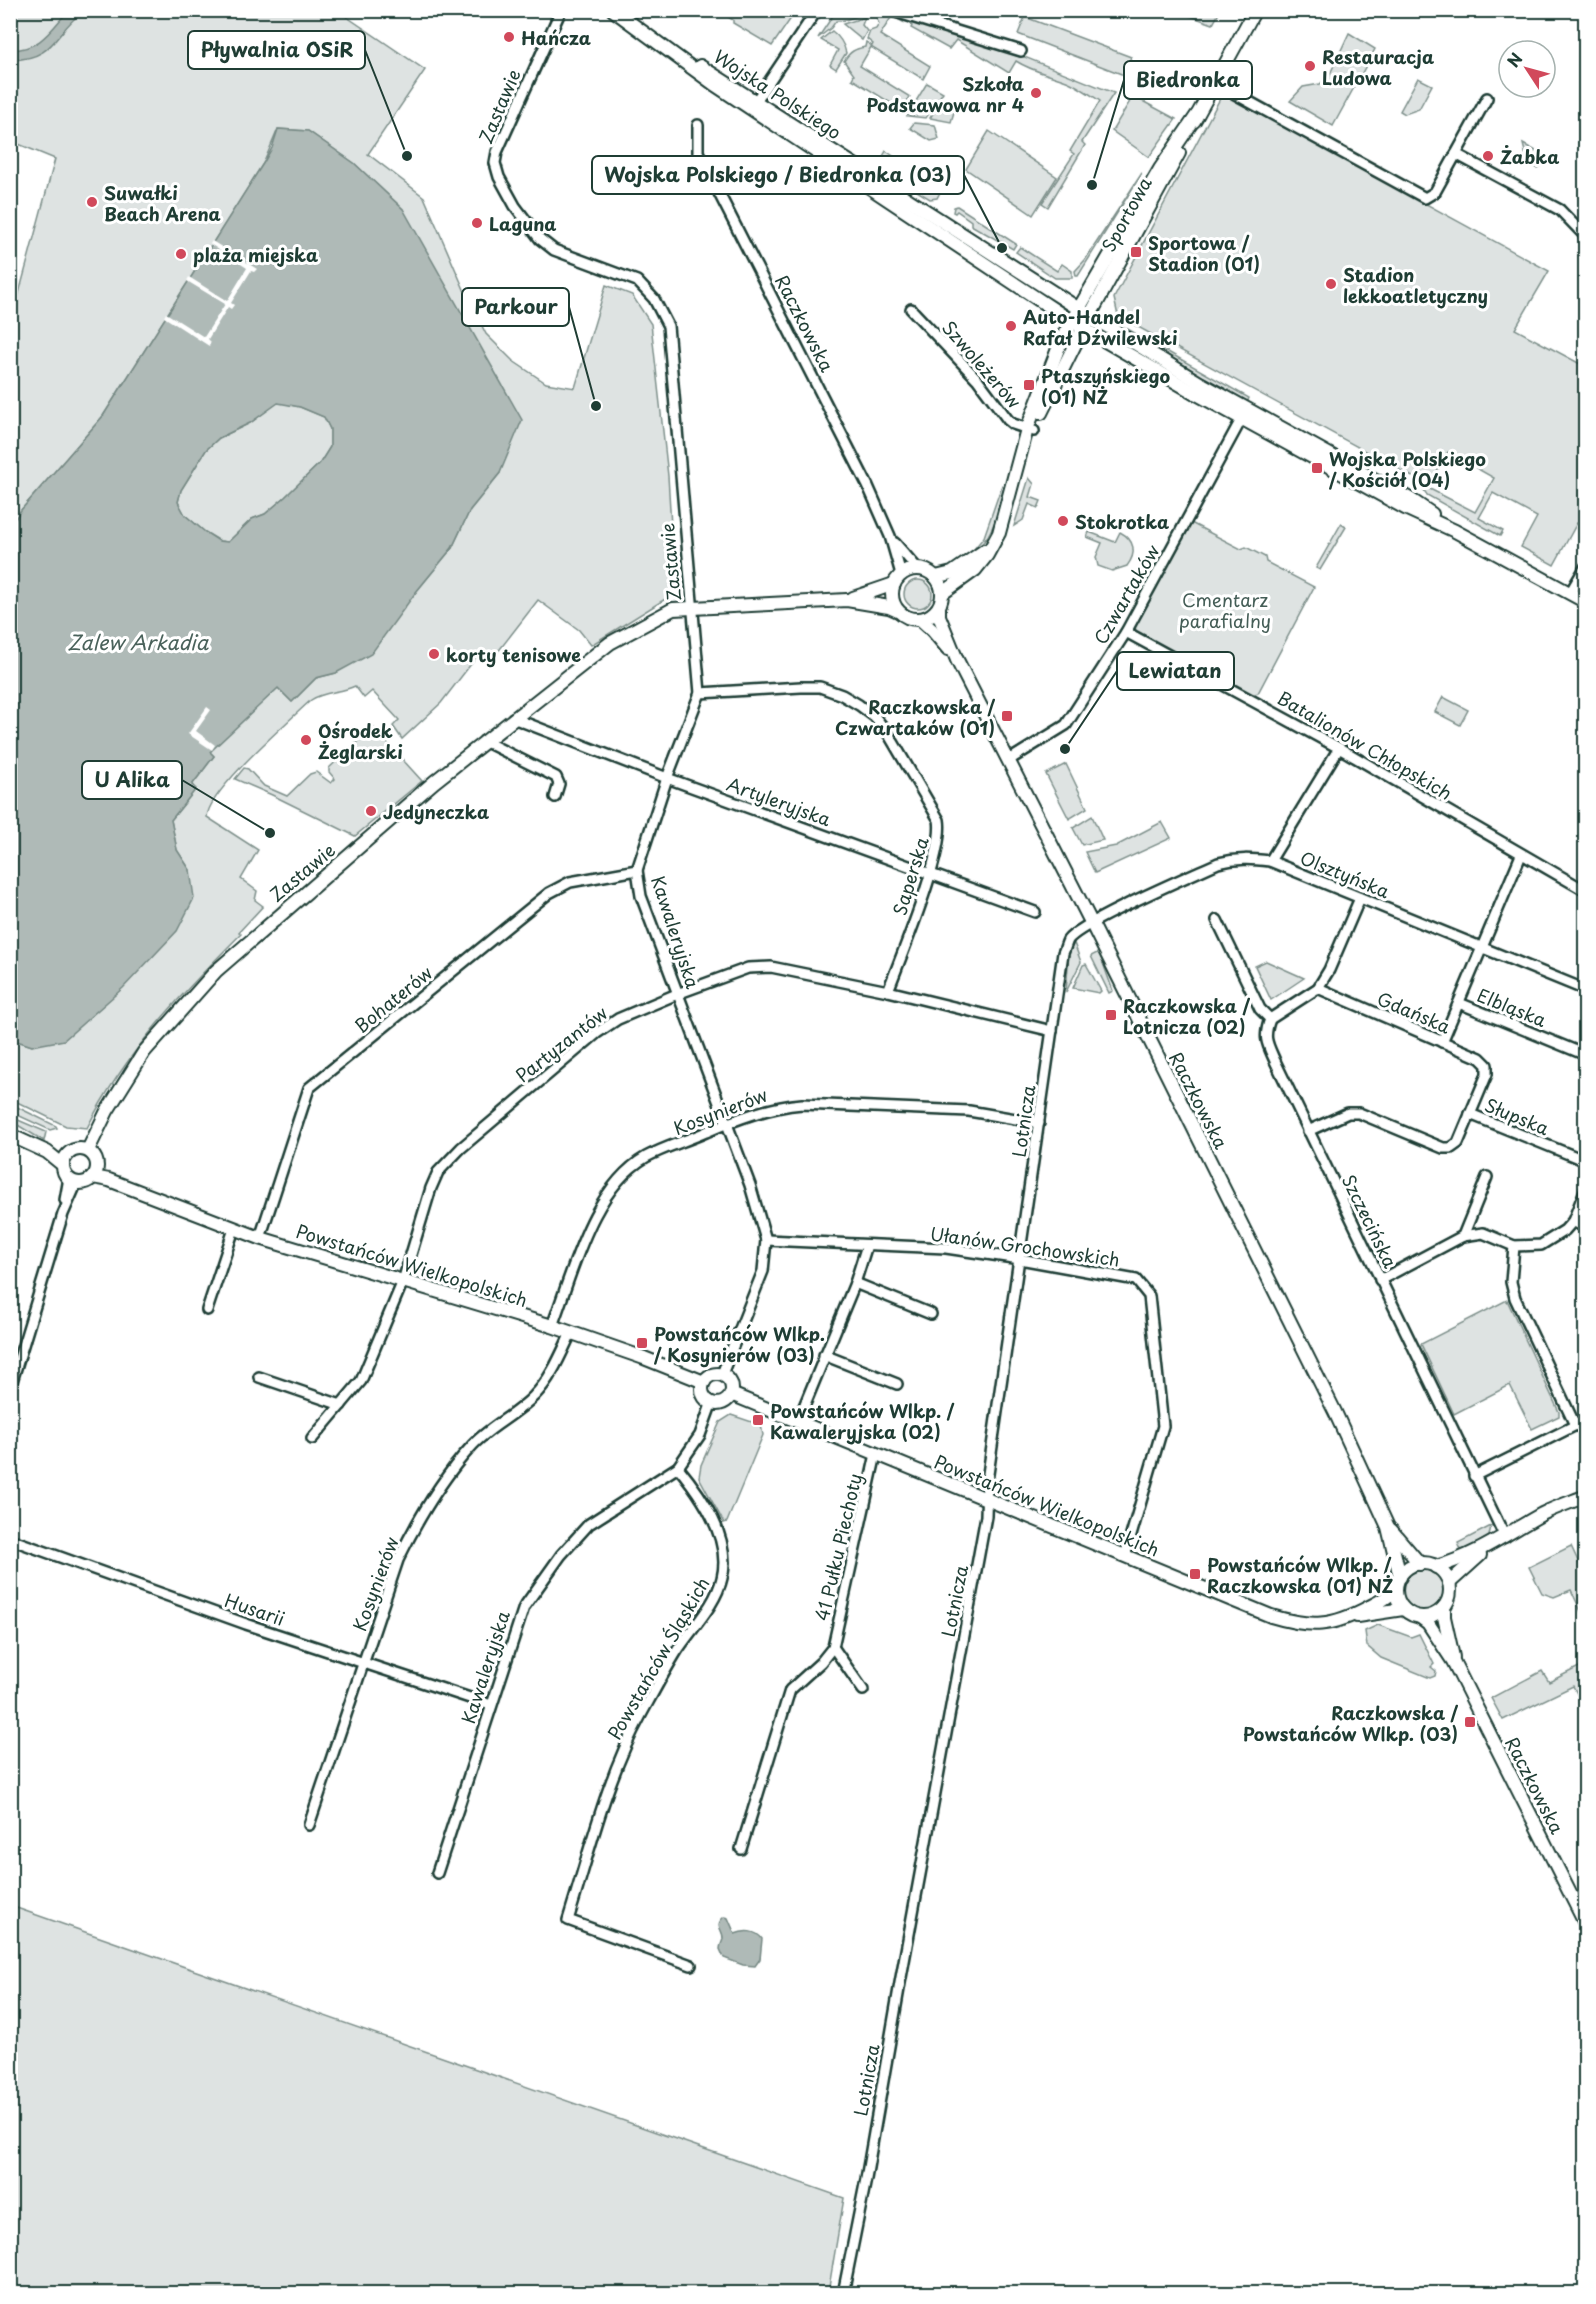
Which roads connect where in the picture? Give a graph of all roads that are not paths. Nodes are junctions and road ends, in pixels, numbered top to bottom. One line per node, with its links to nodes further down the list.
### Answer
1 (561, 10): 33 (street, Zastawie)
2 (613, 10): 6 (street)
3 (817, 10): 10 (street)
4 (889, 10): 7 (street)
5 (1255, 10): 8 (street, Sportowa)
6 (664, 46): 10 (street, Wojska Polskiego); 18 (street, Wojska Polskiego)
7 (1021, 51)
8 (1215, 83): 11 (street, Sportowa); 13 (street)
9 (1486, 98): 13 (street)
10 (756, 101): 16 (street, Wojska Polskiego)
11 (1197, 115): 16 (street, Sportowa); 17 (street, Sportowa)
12 (698, 125): 23 (street, Raczkowska)
13 (1456, 154): 14 (street)
14 (1586, 237)
15 (911, 309): 21 (street, Szwoleżerów)
16 (1079, 309): 17 (street, Wojska Polskiego); 18 (street, Sportowa)
17 (1090, 316): 19 (street, Sportowa); 22 (street, Wojska Polskiego)
18 (1071, 321): 19 (street, Wojska Polskiego); 21 (street, Sportowa)
19 (1083, 328): 20 (street, Wojska Polskiego); 21 (street, Sportowa)
20 (1242, 418): 22 (street, Wojska Polskiego); 37 (street, Czwartaków)
21 (1031, 430): 24 (street)
22 (1455, 531): 30 (street, Wojska Polskiego)
23 (890, 536): 26 (street, Raczkowska); 28 (street, Raczkowska)
24 (994, 542): 27 (street); 29 (street)
25 (1586, 566): 30 (street)
26 (917, 568): 27 (street); 28 (street)
27 (936, 577): 29 (street)
28 (898, 579): 31 (street); 35 (street)
29 (943, 593): 34 (street)
30 (1570, 593): 32 (street, Wojska Polskiego)
31 (847, 600): 33 (street); 35 (street)
32 (1586, 602)
33 (692, 608): 39 (street, Kawaleryjska); 40 (street, Zastawie)
34 (939, 608): 36 (street); 38 (street, Raczkowska)
35 (898, 611): 36 (street)
36 (920, 619): 38 (street, Raczkowska)
37 (1126, 632): 42 (street, Batalionów Chłopskich); 43 (street, Czwartaków)
38 (957, 660): 43 (street, Raczkowska)
39 (700, 693): 44 (street, Kawaleryjska); 49 (street, Saperska)
40 (513, 718): 41 (street, Zastawie); 44 (street, Artyleryjska)
41 (484, 741): 45 (street); 70 (street, Zastawie)
42 (1339, 748): 46 (street, Batalionów Chłopskich); 47 (street)
43 (1009, 760): 54 (street, Raczkowska)
44 (668, 778): 48 (street, Kawaleryjska); 49 (street, Artyleryjska)
45 (555, 796)
46 (1521, 855): 50 (street, Batalionów Chłopskich); 55 (street)
47 (1270, 861): 51 (street, Olsztyńska); 54 (street, Olsztyńska)
48 (637, 870): 59 (street, Kawaleryjska); 81 (street, Bohaterów)
49 (930, 872): 52 (street, Artyleryjska); 58 (street, Saperska)
50 (1586, 891)
51 (1360, 898): 55 (street, Olsztyńska); 56 (street)
52 (1035, 912)
53 (1217, 920): 61 (street)
54 (1092, 924): 62 (street, Lotnicza); 111 (street, Raczkowska)
55 (1483, 948): 57 (street, Olsztyńska); 60 (street)
56 (1318, 988): 61 (street); 63 (street, Gdańska)
57 (1586, 990)
58 (888, 991): 59 (street, Partyzantów); 62 (street, Partyzantów)
59 (677, 994): 67 (street, Kawaleryjska); 87 (street, Partyzantów)
60 (1459, 1003): 63 (street); 64 (street, Elbląska)
61 (1270, 1019): 68 (street, Szczecińska)
62 (1052, 1030): 66 (street, Lotnicza)
63 (1442, 1042): 65 (street, Gdańska)
64 (1586, 1055)
65 (1470, 1114): 68 (street); 72 (street, Słupska)
66 (1039, 1123): 67 (street, Kosynierów); 85 (street, Lotnicza)
67 (727, 1124): 82 (street, Kawaleryjska); 91 (street, Kosynierów)
68 (1308, 1131): 86 (street, Szczecińska)
69 (10, 1135): 71 (street)
70 (85, 1149): 71 (street); 73 (street)
71 (66, 1159): 75 (street)
72 (1586, 1161)
73 (95, 1171): 75 (street); 79 (street, Powstańców Wielkopolskich)
74 (1487, 1176): 80 (street)
75 (73, 1180): 98 (street)
76 (1586, 1188): 77 (street)
77 (1573, 1221): 78 (street); 84 (street)
78 (1586, 1228)
79 (234, 1229): 81 (street, Powstańców Wielkopolskich); 89 (street)
80 (1462, 1236): 84 (street); 86 (street)
81 (260, 1238): 87 (street, Powstańców Wielkopolskich)
82 (766, 1240): 83 (street, Ułanów Grochowskich); 94 (street, Kawaleryjska)
83 (867, 1245): 85 (street, Ułanów Grochowskich); 88 (street)
84 (1514, 1246): 104 (street)
85 (1020, 1259): 110 (street, Lotnicza); 115 (street, Ułanów Grochowskich)
86 (1380, 1280): 108 (street, Szczecińska)
87 (403, 1281): 91 (street, Powstańców Wielkopolskich); 101 (street, Partyzantów)
88 (855, 1283): 90 (street); 93 (street)
89 (207, 1310)
90 (931, 1314)
91 (552, 1326): 92 (street, Powstańców Wielkopolskich)
92 (571, 1333): 96 (street, Powstańców Wielkopolskich); 126 (street, Kosynierów)
93 (824, 1355): 97 (street); 103 (street)
94 (722, 1374): 96 (street); 99 (street)
95 (259, 1377): 101 (street)
96 (704, 1382): 100 (street)
97 (897, 1384)
98 (10, 1388)
99 (731, 1394): 100 (street); 103 (street, Powstańców Wielkopolskich)
100 (712, 1402): 107 (street, Kawaleryjska)
101 (341, 1405): 105 (street, Partyzantów)
102 (1586, 1420): 104 (street)
103 (798, 1421): 106 (street, Powstańców Wielkopolskich)
104 (1575, 1425): 108 (street)
105 (312, 1439)
106 (876, 1454): 110 (street, Powstańców Wielkopolskich); 124 (street, 41 Pułku Piechoty)
107 (678, 1467): 128 (street, Kawaleryjska); 133 (street, Powstańców Śląskich)
108 (1474, 1476): 112 (street, Szczecińska)
109 (1586, 1496): 112 (street)
110 (987, 1500): 115 (street, Powstańców Wielkopolskich); 134 (street, Lotnicza)
111 (1388, 1527): 116 (street, Raczkowska); 118 (street, Raczkowska)
112 (1504, 1537): 114 (street)
113 (10, 1539): 126 (street, Husarii)
114 (1492, 1545): 117 (street); 119 (street)
115 (1125, 1556): 122 (street, Powstańców Wielkopolskich)
116 (1420, 1564): 117 (street); 118 (street)
117 (1436, 1567): 119 (street)
118 (1398, 1583): 121 (street); 122 (street, Powstańców Wielkopolskich)
119 (1449, 1583): 120 (street)
120 (1444, 1607): 123 (street); 125 (street, Raczkowska)
121 (1403, 1609): 122 (street, Powstańców Wielkopolskich); 123 (street)
122 (1353, 1617)
123 (1420, 1617): 125 (street, Raczkowska)
124 (833, 1647): 127 (street, 41 Pułku Piechoty); 130 (street, 41 Pułku Piechoty)
125 (1454, 1661): 132 (street, Raczkowska)
126 (364, 1664): 128 (street, Husarii); 129 (street, Kosynierów)
127 (863, 1690)
128 (491, 1705): 131 (street, Kawaleryjska)
129 (309, 1825)
130 (741, 1849)
131 (437, 1873)
132 (1586, 1925)
133 (690, 1965)
134 (843, 2294)

